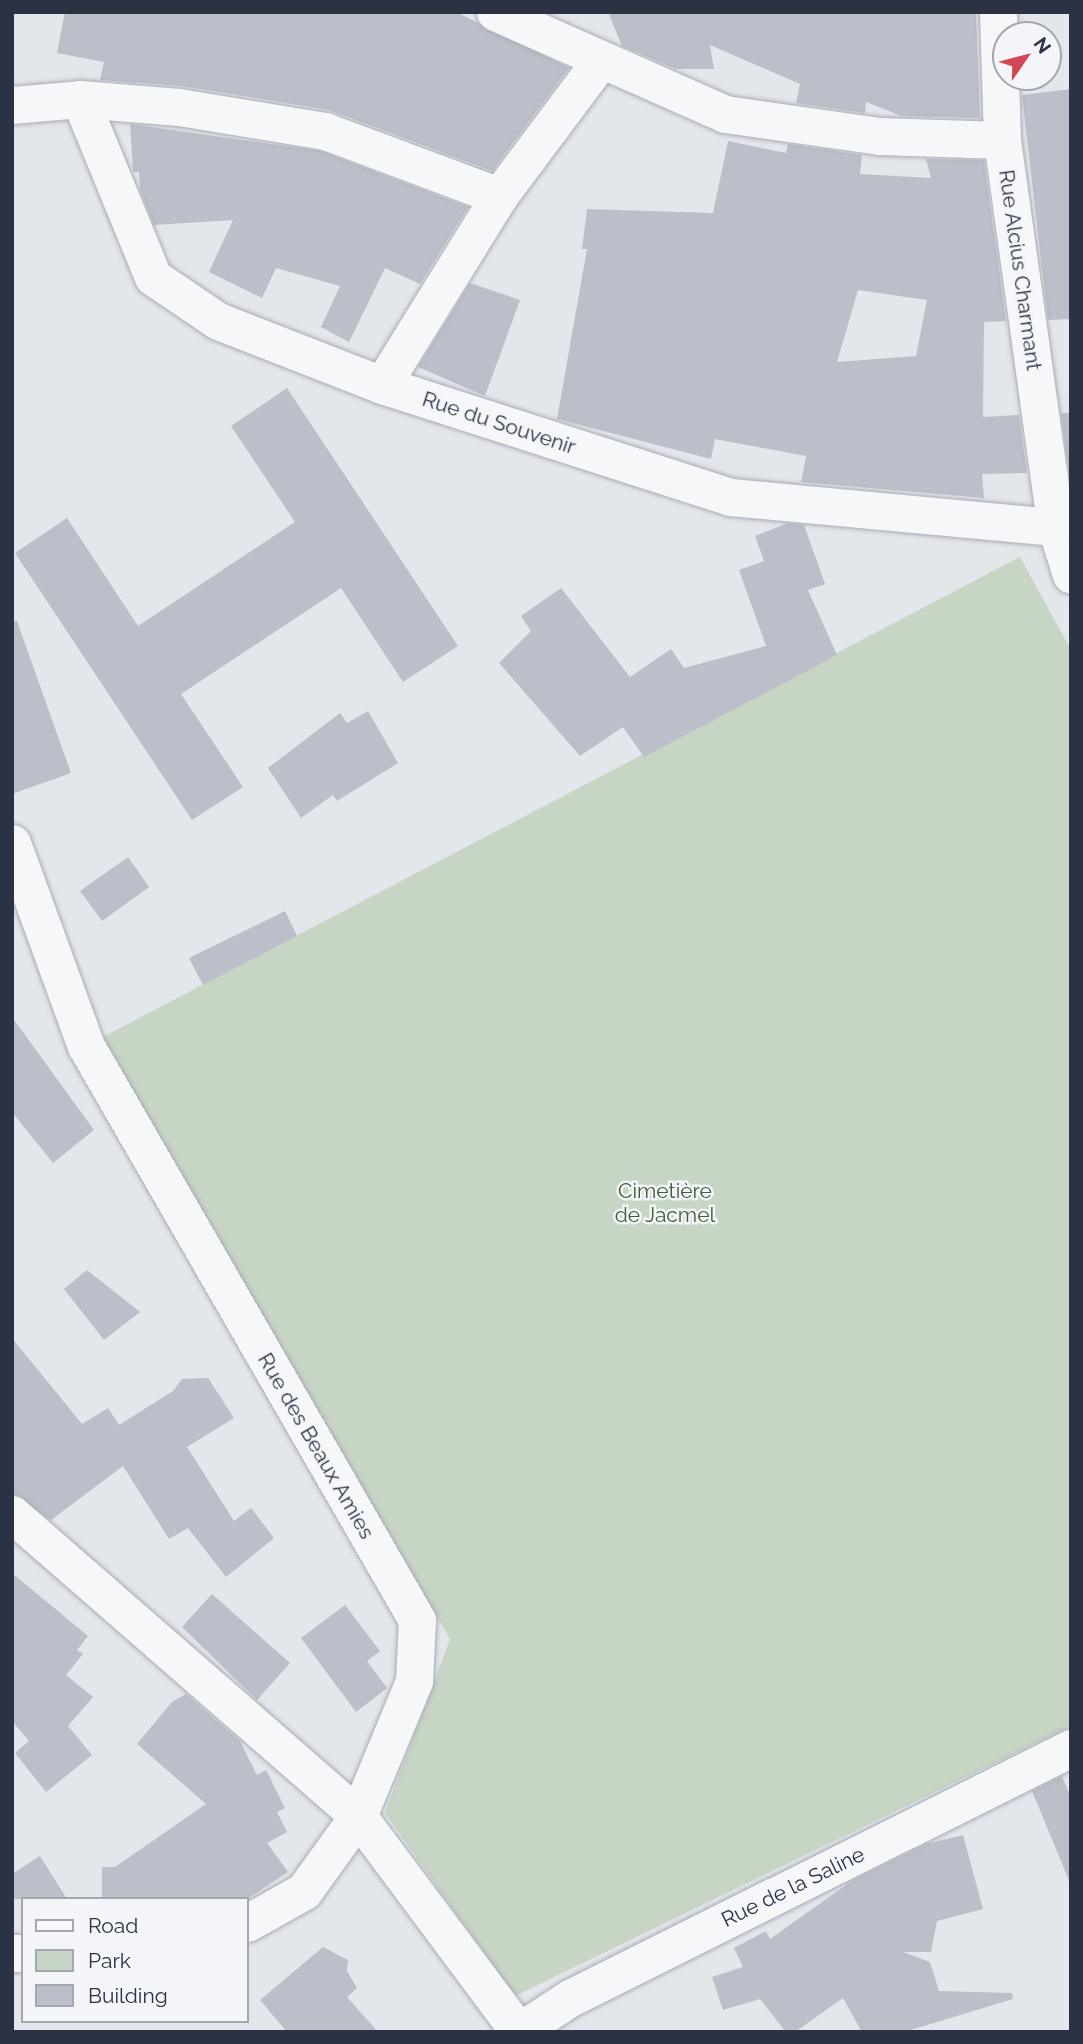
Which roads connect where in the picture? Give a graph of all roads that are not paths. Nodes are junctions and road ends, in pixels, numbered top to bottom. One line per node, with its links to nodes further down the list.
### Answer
1 (495, 12): 3 (street)
2 (998, 12): 6 (street, Rue Alcius Charmant)
3 (600, 61): 6 (street); 7 (street)
4 (80, 99): 5 (street); 7 (street); 8 (street, Rue du Souvenir)
5 (12, 104)
6 (1002, 140): 9 (street, Rue Alcius Charmant)
7 (499, 196): 8 (street)
8 (382, 385): 9 (street, Rue du Souvenir)
9 (1056, 527): 10 (street, Rue Alcius Charmant)
10 (1071, 575)
11 (12, 842): 14 (street, Rue des Beaux Amies)
12 (12, 1514): 14 (street)
13 (1071, 1748): 16 (street, Rue de la Saline)
14 (358, 1816): 15 (street, Rue des Beaux Amies); 16 (street)
15 (248, 1922)
16 (518, 2032)

